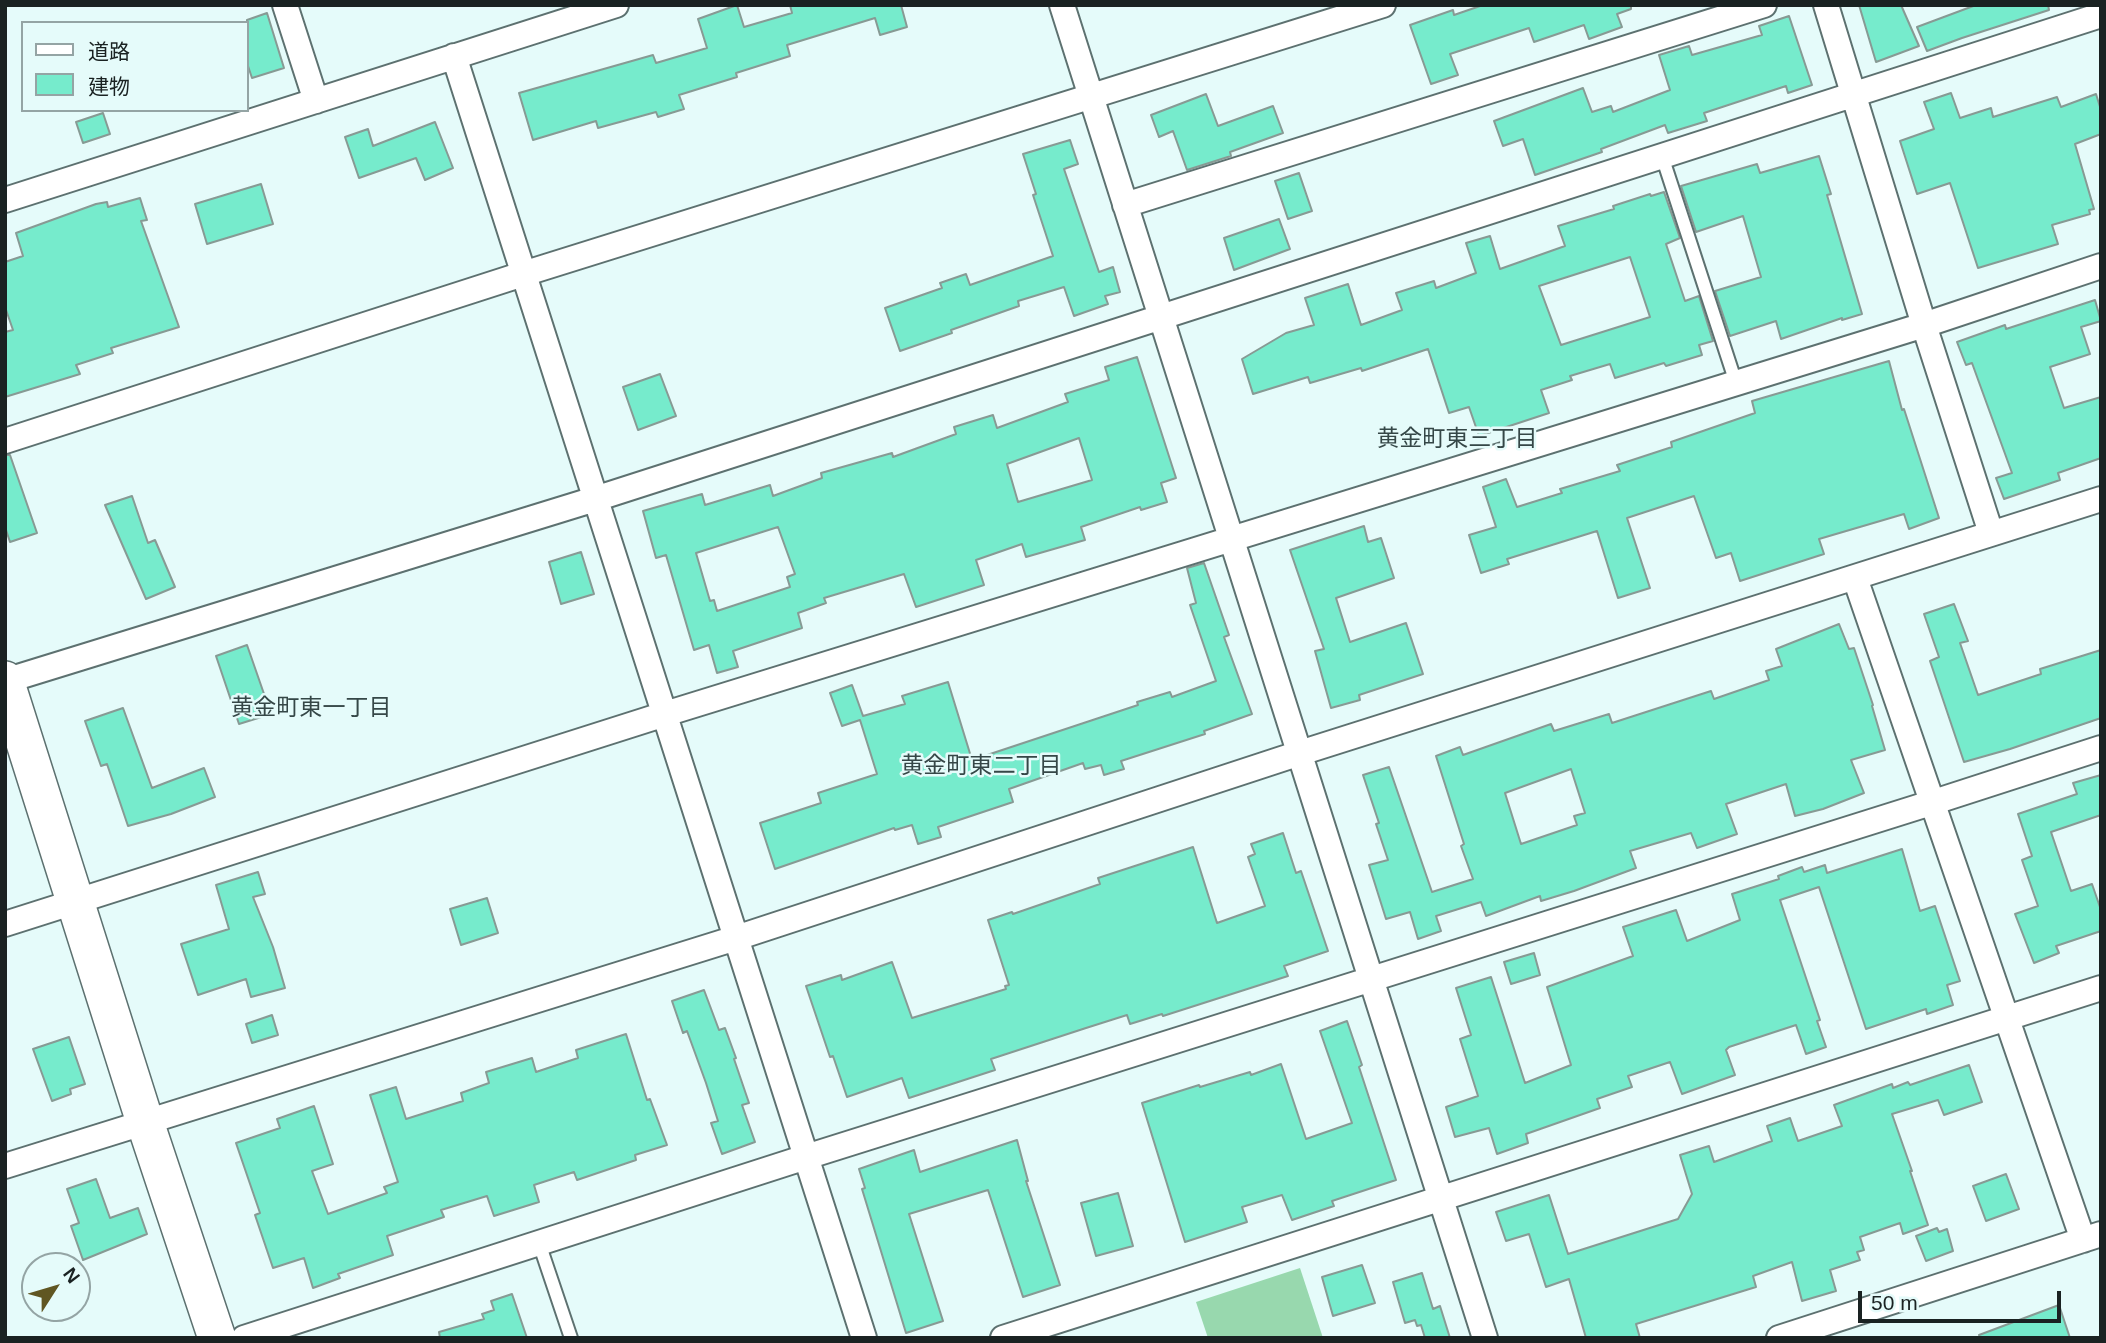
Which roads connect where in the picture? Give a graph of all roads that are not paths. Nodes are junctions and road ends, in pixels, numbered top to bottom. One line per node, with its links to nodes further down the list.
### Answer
1 (285, 5): 11 (street)
2 (1062, 5): 10 (street)
3 (1383, 5): 10 (street)
4 (1764, 5): 14 (street)
5 (1826, 5): 9 (street)
6 (602, 7): 8 (street)
7 (2101, 15): 9 (street)
8 (454, 56): 11 (street); 16 (street)
9 (1853, 95): 12 (street); 18 (street)
10 (1091, 96): 14 (street); 16 (street)
11 (316, 101): 13 (street)
12 (1662, 156): 17 (street); 19 (lane)
13 (5, 200)
14 (1125, 205): 17 (street)
15 (2101, 266): 18 (street)
16 (523, 274): 20 (street); 21 (street)
17 (1160, 316): 21 (street); 24 (street)
18 (1924, 325): 19 (street); 23 (street)
19 (1736, 383): 24 (street)
20 (5, 441)
21 (595, 499): 26 (street); 27 (street)
22 (2101, 499): 23 (street)
23 (1991, 533): 25 (street)
24 (1232, 539): 27 (street); 29 (street)
25 (1855, 578): 29 (street); 30 (street)
26 (5, 680): 31 (street)
27 (664, 714): 31 (street); 33 (street)
28 (2101, 748): 30 (street)
29 (1300, 753): 33 (street); 34 (street)
30 (1934, 802): 34 (street); 36 (street)
31 (75, 901): 32 (street); 37 (street)
32 (5, 924)
33 (736, 938): 37 (street); 38 (street)
34 (1371, 979): 38 (street); 40 (street)
35 (2101, 988): 36 (street)
36 (2007, 1018): 40 (street); 41 (street)
37 (145, 1122): 39 (street); 43 (street)
38 (806, 1157): 42 (street); 46 (street)
39 (5, 1166)
40 (1440, 1200): 47 (street); 48 (street)
41 (2092, 1237): 49 (street)
42 (539, 1243): 44 (street); 45 (lane)
43 (217, 1338)
44 (244, 1338)
45 (571, 1338)
46 (864, 1338)
47 (1003, 1338)
48 (1485, 1338)
49 (1779, 1338)

